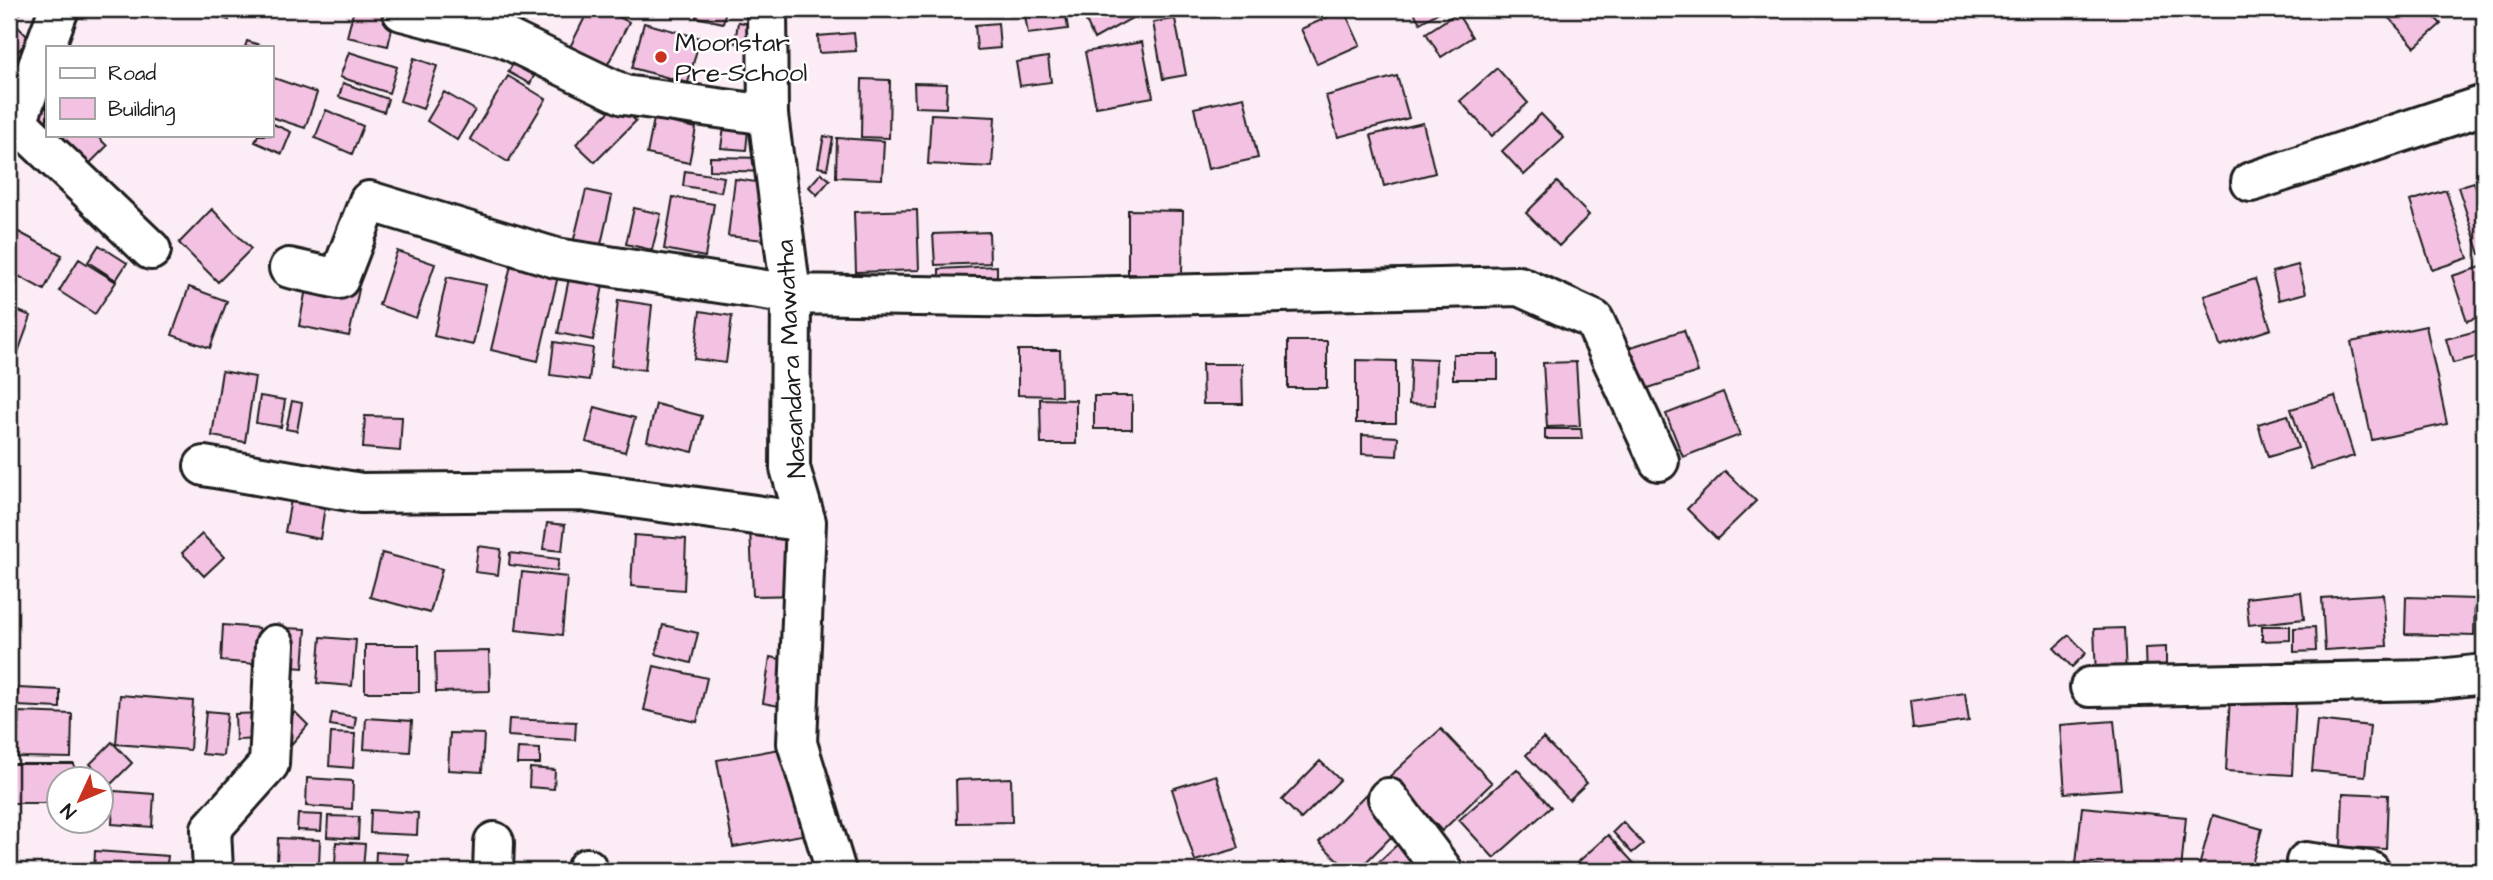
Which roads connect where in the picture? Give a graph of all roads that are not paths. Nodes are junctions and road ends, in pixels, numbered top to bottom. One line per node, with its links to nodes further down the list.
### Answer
1 (59, 9): 6 (street)
2 (767, 9): 5 (street, Nasandara Mawatha)
3 (402, 11): 5 (street)
4 (2484, 105): 7 (street)
5 (768, 115): 10 (street, Nasandara Mawatha)
6 (13, 129): 8 (street)
7 (2251, 182)
8 (151, 250)
9 (289, 268): 10 (street)
10 (791, 294): 11 (street); 13 (street, Nasandara Mawatha)
11 (1659, 461)
12 (204, 466): 13 (street)
13 (806, 522): 20 (street, Nasandara Mawatha)
14 (275, 645): 19 (street)
15 (2484, 674): 16 (street)
16 (2090, 687)
17 (1388, 799): 21 (street)
18 (2306, 862): 22 (street)
19 (213, 871)
20 (836, 871)
21 (1443, 871)
22 (2370, 871)

